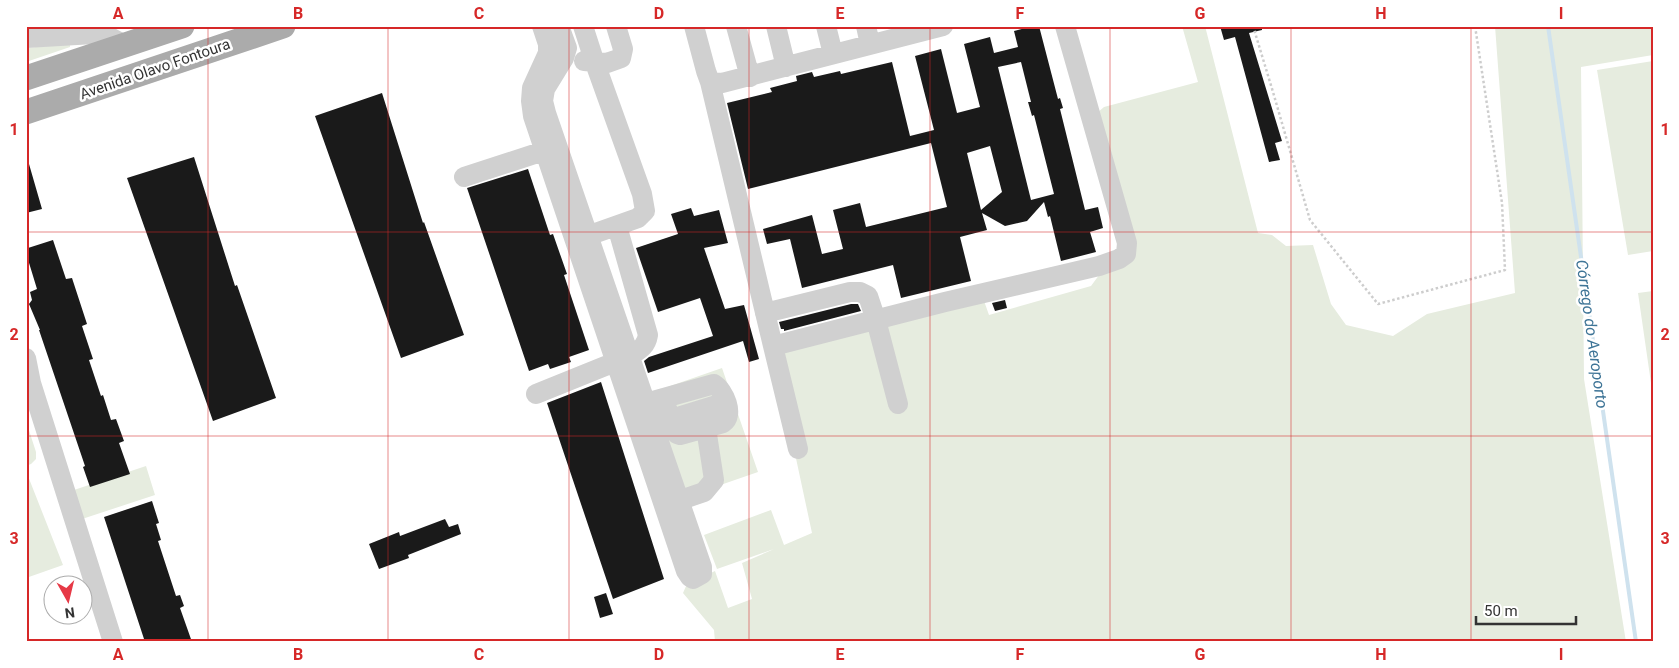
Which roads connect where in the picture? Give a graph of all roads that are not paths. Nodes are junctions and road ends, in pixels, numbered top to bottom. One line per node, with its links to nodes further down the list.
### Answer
1 (182, 26): 15 (main road)
2 (284, 26): 24 (main road, Avenida Olavo Fontoura)
3 (542, 26): 18 (lane)
4 (559, 26): 18 (lane)
5 (583, 26): 19 (lane)
6 (616, 26): 19 (lane)
7 (694, 26): 23 (lane)
8 (736, 26): 21 (lane)
9 (776, 26): 20 (lane)
10 (826, 26): 17 (lane)
11 (943, 26): 13 (lane)
12 (1065, 26): 30 (lane)
13 (908, 31): 14 (lane)
14 (868, 35): 17 (lane)
15 (140, 36): 16 (lane); 22 (main road)
16 (26, 38)
17 (833, 54): 20 (lane)
18 (556, 55): 19 (lane); 25 (lane)
19 (595, 63): 27 (lane)
20 (786, 67): 21 (lane)
21 (750, 77): 23 (lane)
22 (26, 78)
23 (710, 82): 29 (lane)
24 (26, 112)
25 (551, 149): 26 (lane); 28 (lane)
26 (464, 177)
27 (617, 226): 28 (lane); 33 (lane)
28 (582, 238): 33 (lane)
29 (764, 313): 30 (lane); 31 (lane)
30 (876, 320): 31 (lane); 37 (lane)
31 (773, 346): 40 (lane)
32 (26, 358): 42 (lane)
33 (623, 360): 34 (lane); 35 (lane); 41 (lane)
34 (536, 394)
35 (654, 400): 36 (lane); 38 (lane); 41 (lane)
36 (726, 402): 38 (lane); 39 (lane)
37 (898, 404)
38 (670, 419): 39 (lane)
39 (706, 428): 41 (lane)
40 (798, 449)
41 (672, 504)
42 (113, 642)

